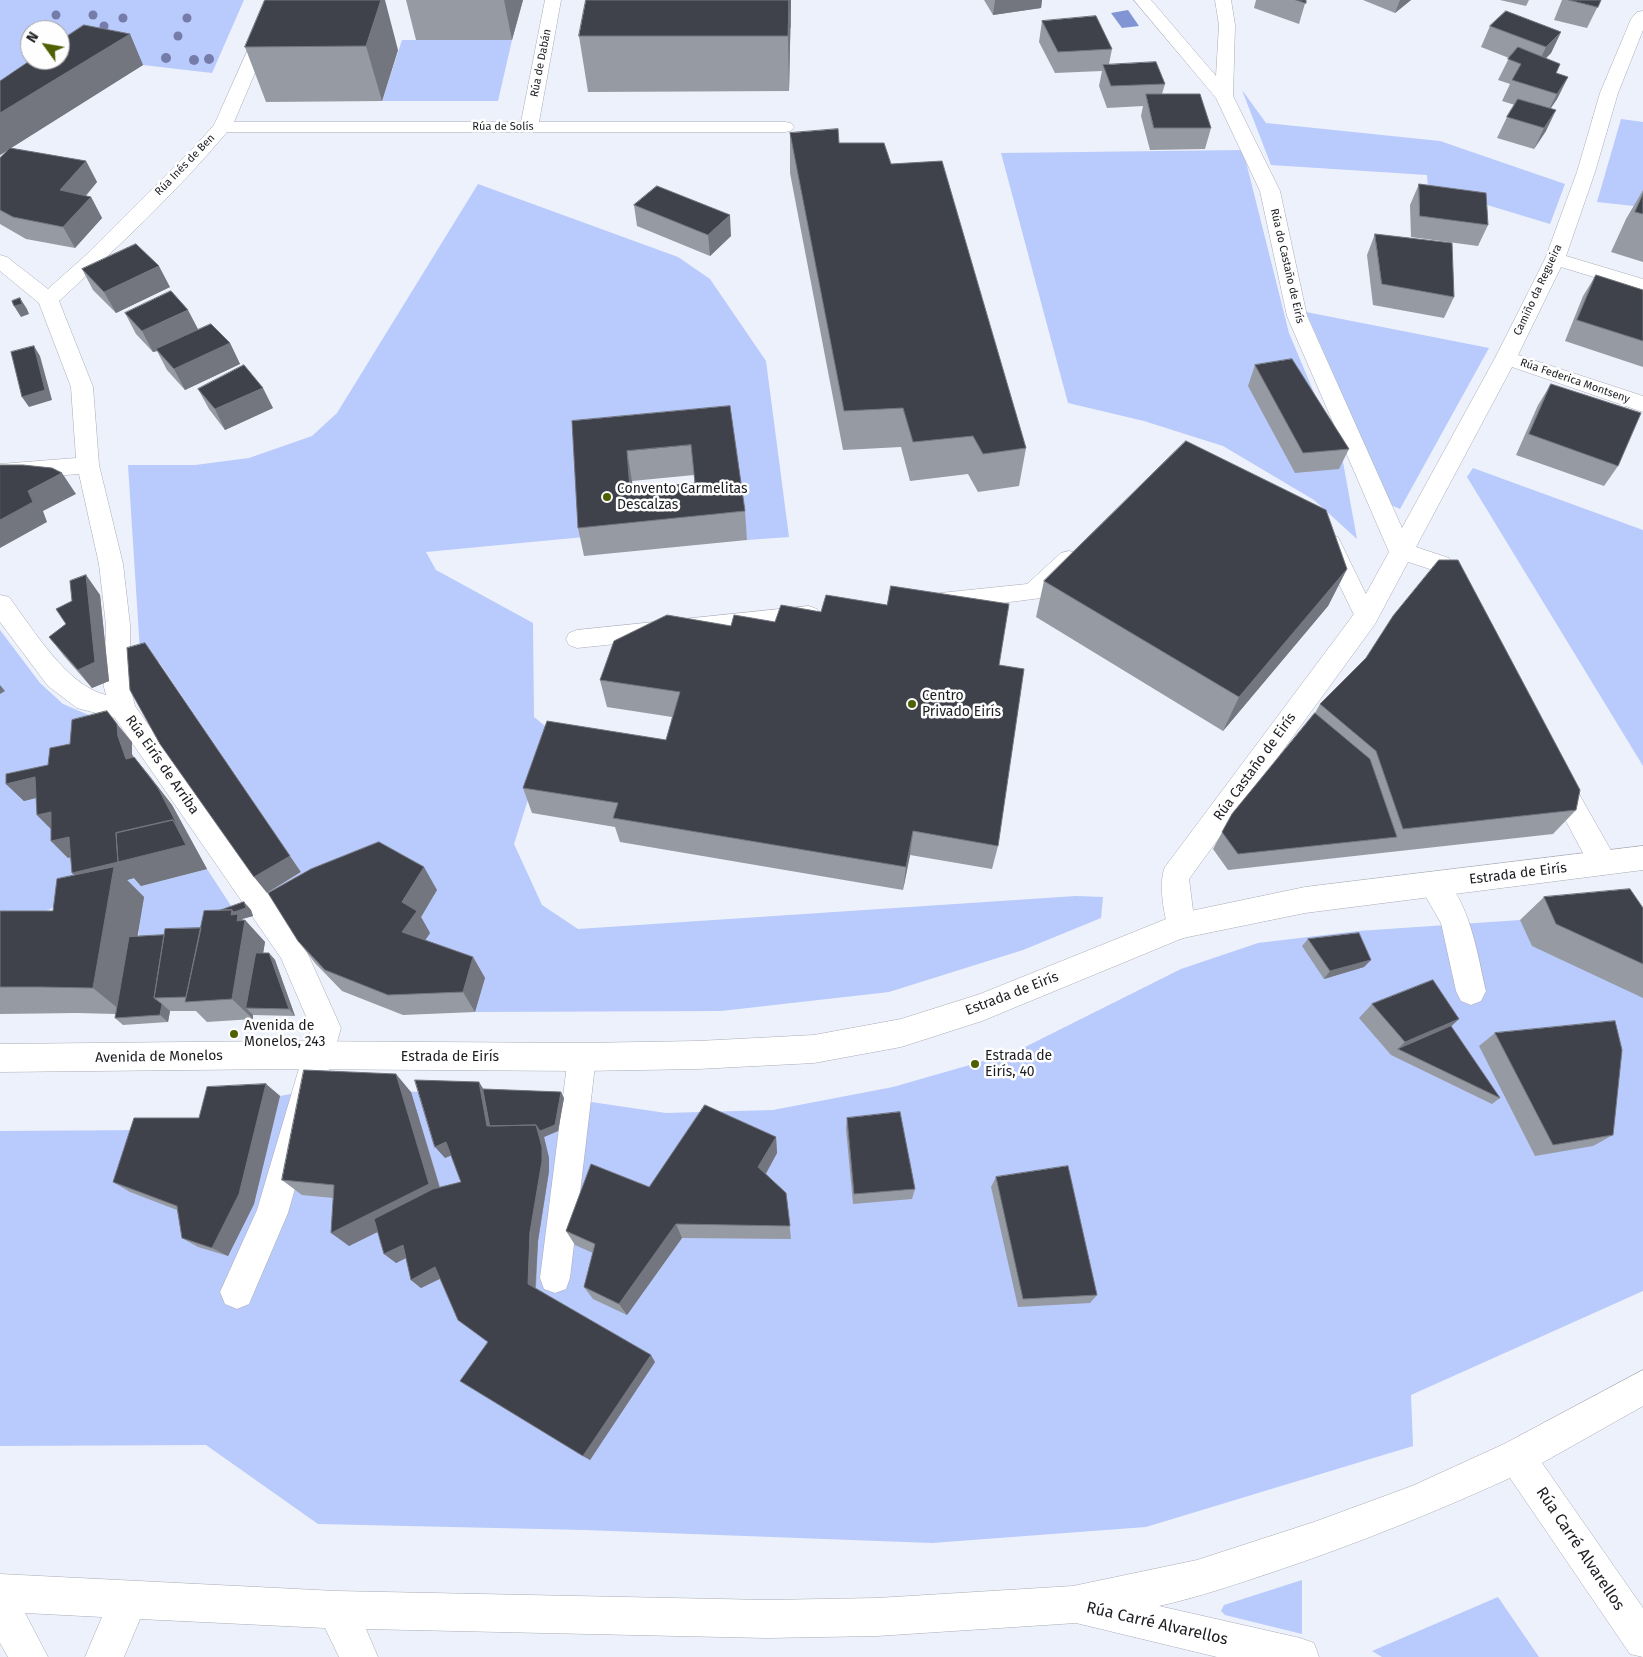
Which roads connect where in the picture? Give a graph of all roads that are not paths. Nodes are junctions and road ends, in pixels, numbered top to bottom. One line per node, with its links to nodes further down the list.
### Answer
1 (278, 0): 7 (street, Rúa Inés de Ben)
2 (553, 0): 8 (street, Rúa de Dabán)
3 (1142, 0): 6 (street, Rúa do Castaño de Eirís)
4 (1223, 0): 6 (street)
5 (1643, 16): 10 (street, Camiño da Regueira)
6 (1224, 96): 20 (street, Rúa do Castaño de Eirís)
7 (222, 127): 8 (street, Rúa de Solís); 13 (street, Rúa Inés de Ben)
8 (529, 127): 9 (street, Rúa de Solís)
9 (785, 127)
10 (1554, 259): 12 (street); 14 (street, Camiño da Regueira)
11 (0, 260): 13 (street, Rúa Eirís de Arriba)
12 (1643, 286)
13 (48, 300): 16 (street, Rúa Eirís de Arriba)
14 (1506, 358): 15 (street, Rúa Federica Montseny); 20 (street, Camiño da Regueira)
15 (1643, 404)
16 (88, 465): 17 (street); 27 (street, Rúa Eirís de Arriba)
17 (0, 472)
18 (1320, 528): 25 (lane)
19 (1082, 547): 22 (lane)
20 (1401, 551): 23 (street); 25 (street, Rúa Castaño de Eirís)
21 (0, 604): 27 (street)
22 (924, 604)
23 (1469, 612)
24 (825, 614): 26 (lane)
25 (1366, 618): 32 (street, Rúa Castaño de Eirís)
26 (577, 639)
27 (122, 709): 34 (street, Rúa Eirís de Arriba)
28 (1546, 758): 30 (street)
29 (1643, 858): 30 (street, Estrada de Eirís)
30 (1603, 863): 31 (street, Estrada de Eirís)
31 (1433, 885): 32 (street, Estrada de Eirís); 33 (street)
32 (1181, 926): 35 (street, Estrada de Eirís)
33 (1471, 991)
34 (318, 1055): 35 (street, Estrada de Eirís); 36 (street, Avenida de Monelos); 38 (street, Rúa Eirís de Arriba)
35 (582, 1057): 37 (lane)
36 (0, 1058)
37 (555, 1278)
38 (237, 1292)
39 (1643, 1387): 40 (street)
40 (1517, 1457): 43 (street); 46 (street, Rúa Carré Alvarellos)
41 (0, 1593): 42 (street)
42 (129, 1601): 44 (street); 48 (street)
43 (1073, 1605): 44 (street); 50 (street, Rúa Carré Alvarellos)
44 (336, 1610): 49 (street)
45 (0, 1614): 47 (street)
46 (1643, 1641)
47 (30, 1657)
48 (104, 1657)
49 (359, 1657)
50 (1300, 1657)

